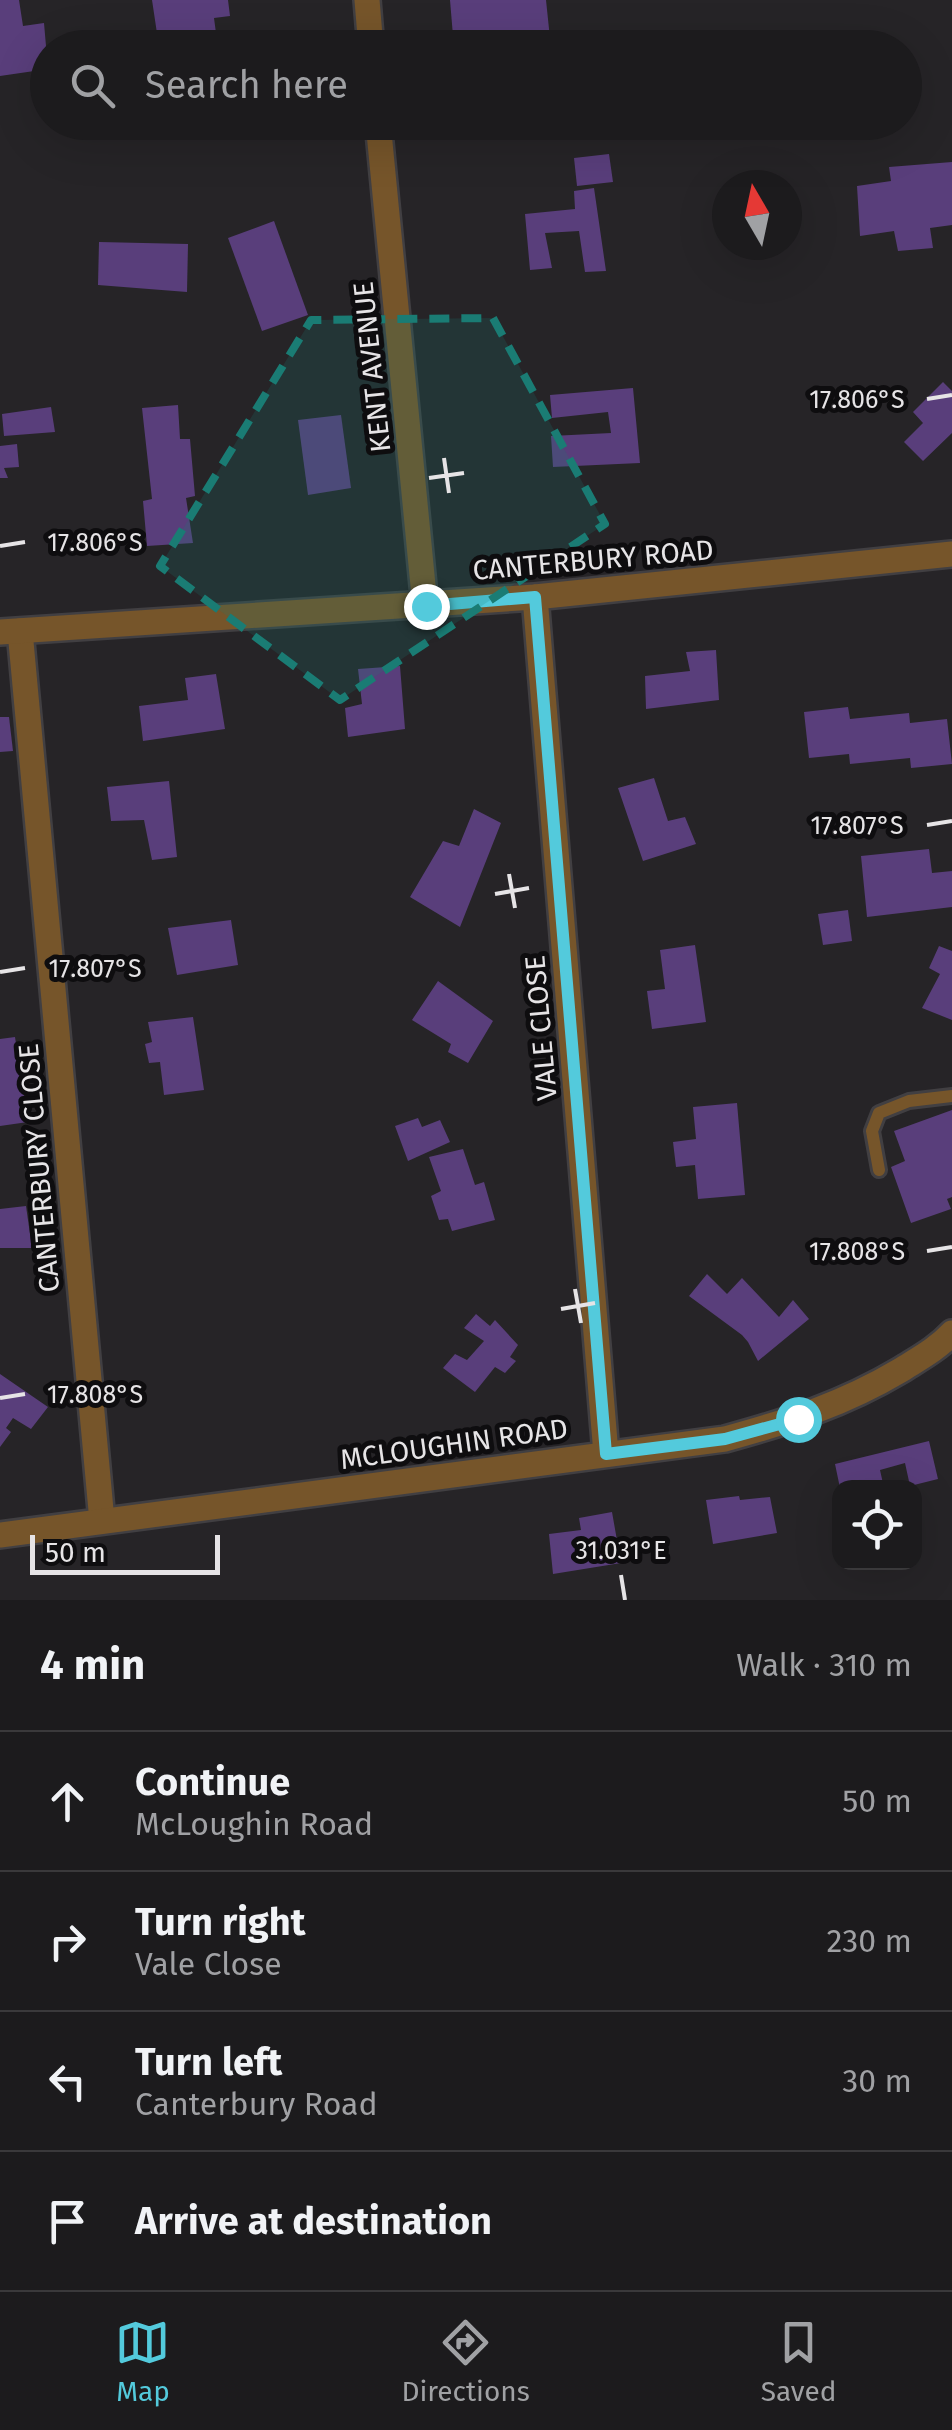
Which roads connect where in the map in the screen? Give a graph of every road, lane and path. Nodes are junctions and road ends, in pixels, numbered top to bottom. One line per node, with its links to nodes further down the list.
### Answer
1 (366, 0): 2 (street)
2 (369, 30)
3 (380, 140): 6 (street, KENT AVENUE)
4 (952, 554): 5 (street, CANTERBURY ROAD)
5 (535, 597): 6 (street, CANTERBURY ROAD); 11 (street, VALE CLOSE)
6 (426, 606): 7 (street, CANTERBURY ROAD)
7 (10, 632): 12 (street, CANTERBURY CLOSE)
8 (952, 1096): 9 (lane)
9 (880, 1170)
10 (952, 1333): 11 (street, MCLOUGHIN ROAD)
11 (606, 1454): 12 (street, MCLOUGHIN ROAD)
12 (102, 1521): 13 (street, MCLOUGHIN ROAD)
13 (0, 1535)

